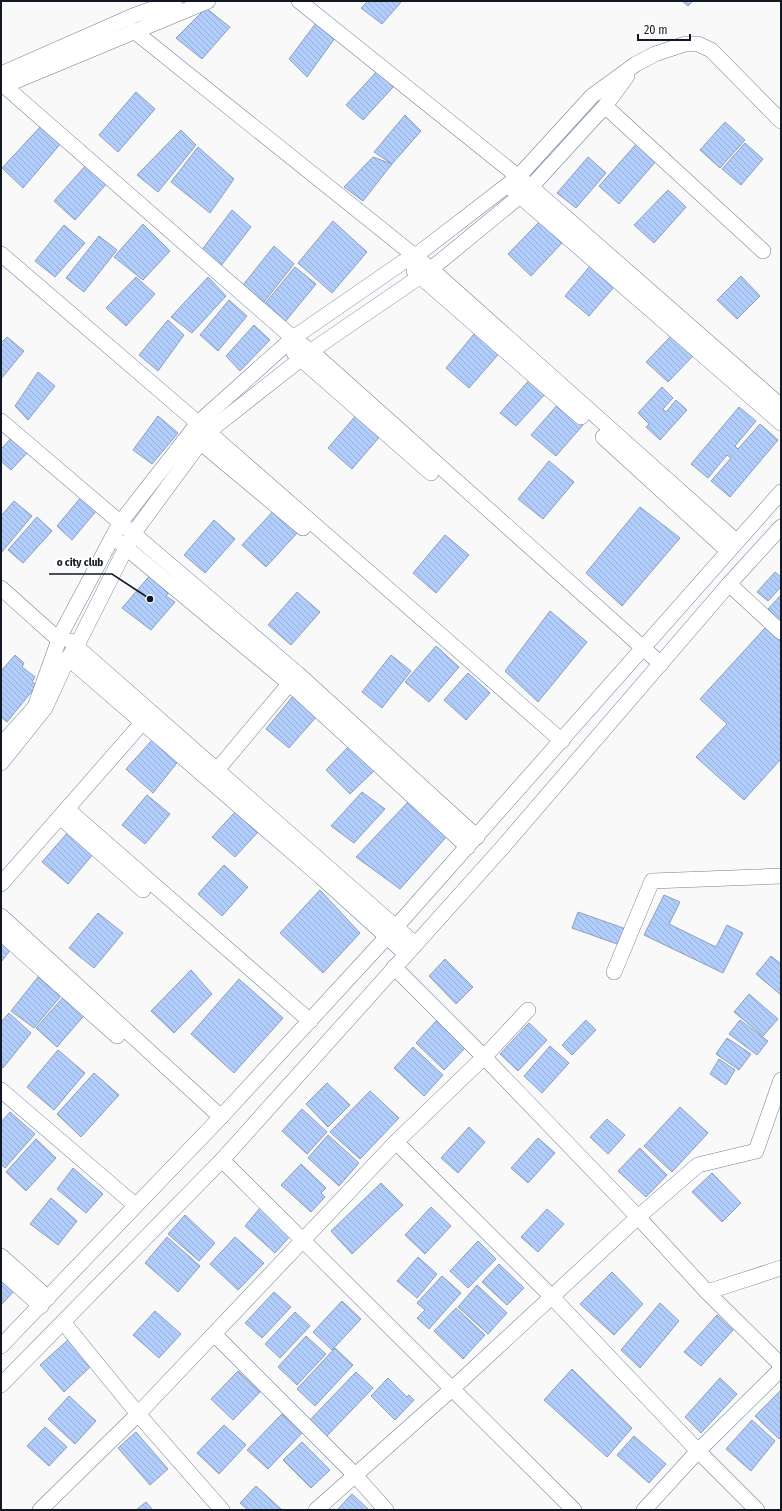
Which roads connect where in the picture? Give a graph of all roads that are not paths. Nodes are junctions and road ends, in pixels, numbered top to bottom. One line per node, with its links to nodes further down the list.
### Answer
1 (175, 1): 6 (street)
2 (208, 1): 4 (street)
3 (299, 1): 9 (street)
4 (134, 31): 6 (street); 14 (street)
5 (636, 64): 7 (street); 8 (street); 9 (street)
6 (2, 83): 16 (street)
7 (605, 106): 10 (street); 12 (street)
8 (781, 121)
9 (513, 181): 10 (street); 11 (street); 14 (street)
10 (531, 187): 11 (street); 18 (street)
11 (519, 197): 15 (street); 20 (street)
12 (763, 251)
13 (1, 254): 21 (street)
14 (408, 259): 15 (street); 16 (street)
15 (426, 273): 17 (street); 26 (street)
16 (288, 343): 17 (street); 21 (street)
17 (306, 355): 21 (street); 31 (street)
18 (781, 406)
19 (1, 421): 24 (street)
20 (781, 423)
21 (199, 433): 24 (street); 25 (street); 36 (street)
22 (781, 492): 26 (street)
23 (781, 527): 27 (street)
24 (116, 529): 25 (street); 30 (street)
25 (129, 541): 32 (street); 34 (street)
26 (732, 546): 31 (street)
27 (728, 584): 29 (street); 33 (street)
28 (1, 588): 30 (street)
29 (781, 632)
30 (60, 637): 32 (street); 37 (street)
31 (640, 652): 33 (street); 36 (street)
32 (72, 653): 35 (street); 38 (street)
33 (657, 668): 47 (street)
34 (294, 679): 39 (street); 41 (street)
35 (147, 718): 39 (street); 40 (street); 45 (street)
36 (559, 744): 41 (street)
37 (1, 745)
38 (1, 763)
39 (218, 770): 45 (street)
40 (63, 813): 43 (street); 51 (street)
41 (472, 842): 45 (street)
42 (781, 876): 49 (street)
43 (1, 884)
44 (1, 916): 56 (street)
45 (391, 932): 47 (street); 51 (street)
46 (1, 933): 56 (street)
47 (410, 949): 48 (street)
48 (394, 967): 52 (street); 58 (street)
49 (614, 972)
50 (528, 1010): 52 (street)
51 (306, 1025): 56 (street)
52 (484, 1058): 57 (street); 60 (street)
53 (781, 1080): 60 (street)
54 (1, 1090): 59 (street)
55 (1, 1100): 59 (street)
56 (218, 1120): 59 (street)
57 (396, 1142): 61 (street); 66 (street)
58 (222, 1160): 61 (street); 68 (street)
59 (132, 1209): 67 (street)
60 (638, 1217): 65 (street); 66 (street)
61 (302, 1241): 69 (street); 74 (street)
62 (1, 1256): 67 (street)
63 (781, 1268): 65 (street)
64 (1, 1271): 67 (street)
65 (706, 1292): 71 (street)
66 (552, 1297): 74 (street); 76 (street)
67 (44, 1302): 70 (street)
68 (62, 1322): 73 (street); 75 (street)
69 (215, 1335): 75 (street); 77 (street)
70 (1, 1346)
71 (781, 1365)
72 (781, 1369): 76 (street)
73 (1, 1385)
74 (452, 1389): 77 (street); 82 (street)
75 (138, 1414): 78 (street); 79 (street)
76 (698, 1451): 83 (street); 84 (street)
77 (354, 1474): 80 (street); 81 (street)
78 (46, 1508)
79 (222, 1510)
80 (316, 1510)
81 (386, 1510)
82 (574, 1510)
83 (644, 1510)
84 (757, 1510)

